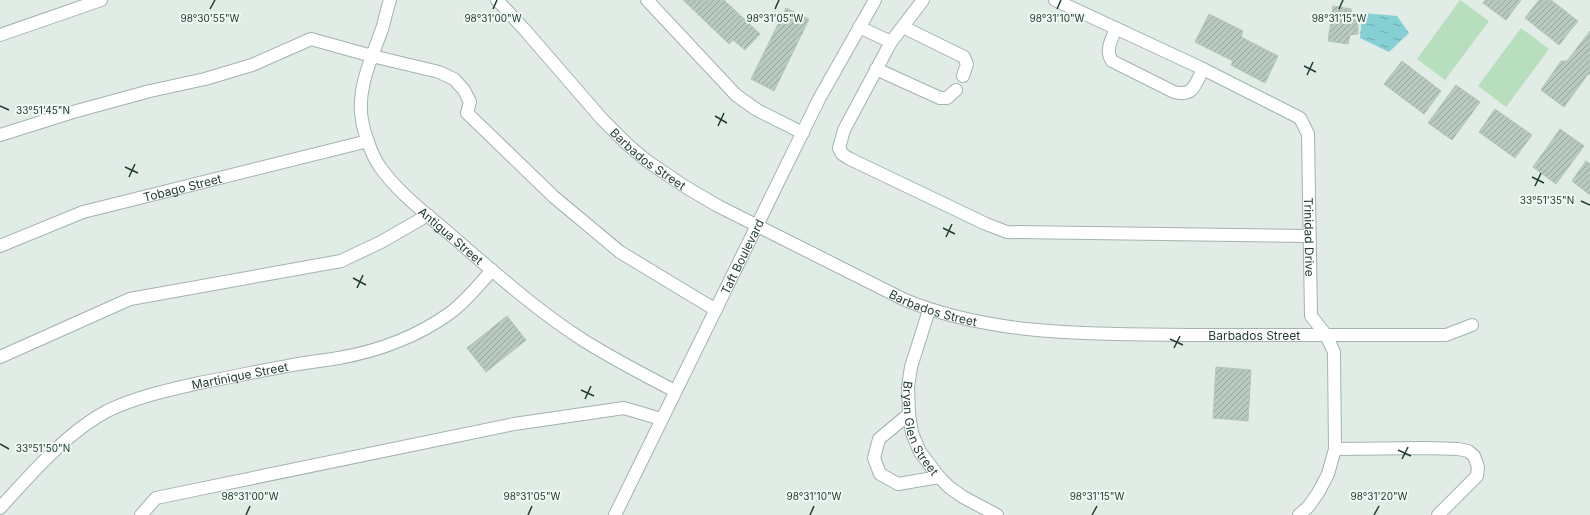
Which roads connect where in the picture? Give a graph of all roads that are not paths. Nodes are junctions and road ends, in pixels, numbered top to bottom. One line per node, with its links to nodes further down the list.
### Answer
1 (101, 0): 11 (street)
2 (390, 0): 13 (street, Antigua Street)
3 (497, 0): 22 (street, Barbados Street)
4 (647, 0): 18 (street)
5 (875, 0): 8 (street, Taft Boulevard)
6 (923, 0): 9 (street)
7 (1055, 0): 10 (street)
8 (859, 27): 12 (street); 18 (street, Taft Boulevard)
9 (903, 27): 12 (street); 16 (street)
10 (1116, 29): 15 (street); 15 (street)
11 (0, 35)
12 (891, 42): 14 (street)
13 (372, 56): 19 (street); 20 (street, Antigua Street); 26 (street)
14 (876, 69): 17 (street); 23 (street)
15 (1203, 69): 23 (street, Trinidad Drive)
16 (963, 76)
17 (956, 90)
18 (803, 133): 22 (street, Taft Boulevard)
19 (0, 135)
20 (368, 141): 21 (street, Antigua Street); 24 (street, Tobago Street)
21 (428, 215): 25 (street, Antigua Street); 30 (street)
22 (757, 225): 26 (street, Taft Boulevard); 27 (street, Barbados Street)
23 (1309, 236): 29 (street, Trinidad Drive)
24 (0, 246)
25 (492, 270): 31 (street, Antigua Street); 36 (street, Martinique Street)
26 (716, 310): 31 (street, Taft Boulevard)
27 (928, 310): 29 (street, Barbados Street); 32 (street, Bryan Glen Street)
28 (1472, 325): 29 (street, Barbados Street)
29 (1326, 335): 34 (street)
30 (0, 357)
31 (675, 391): 33 (street, Taft Boulevard)
32 (909, 414): 35 (street, Bryan Glen Street); 35 (street)
33 (662, 419): 37 (street); 38 (street, Taft Boulevard)
34 (1335, 449): 40 (street); 41 (street)
35 (939, 477): 39 (street, Bryan Glen Street)
36 (0, 508)
37 (142, 515)
38 (615, 515)
39 (998, 515)
40 (1299, 515)
41 (1438, 515)

